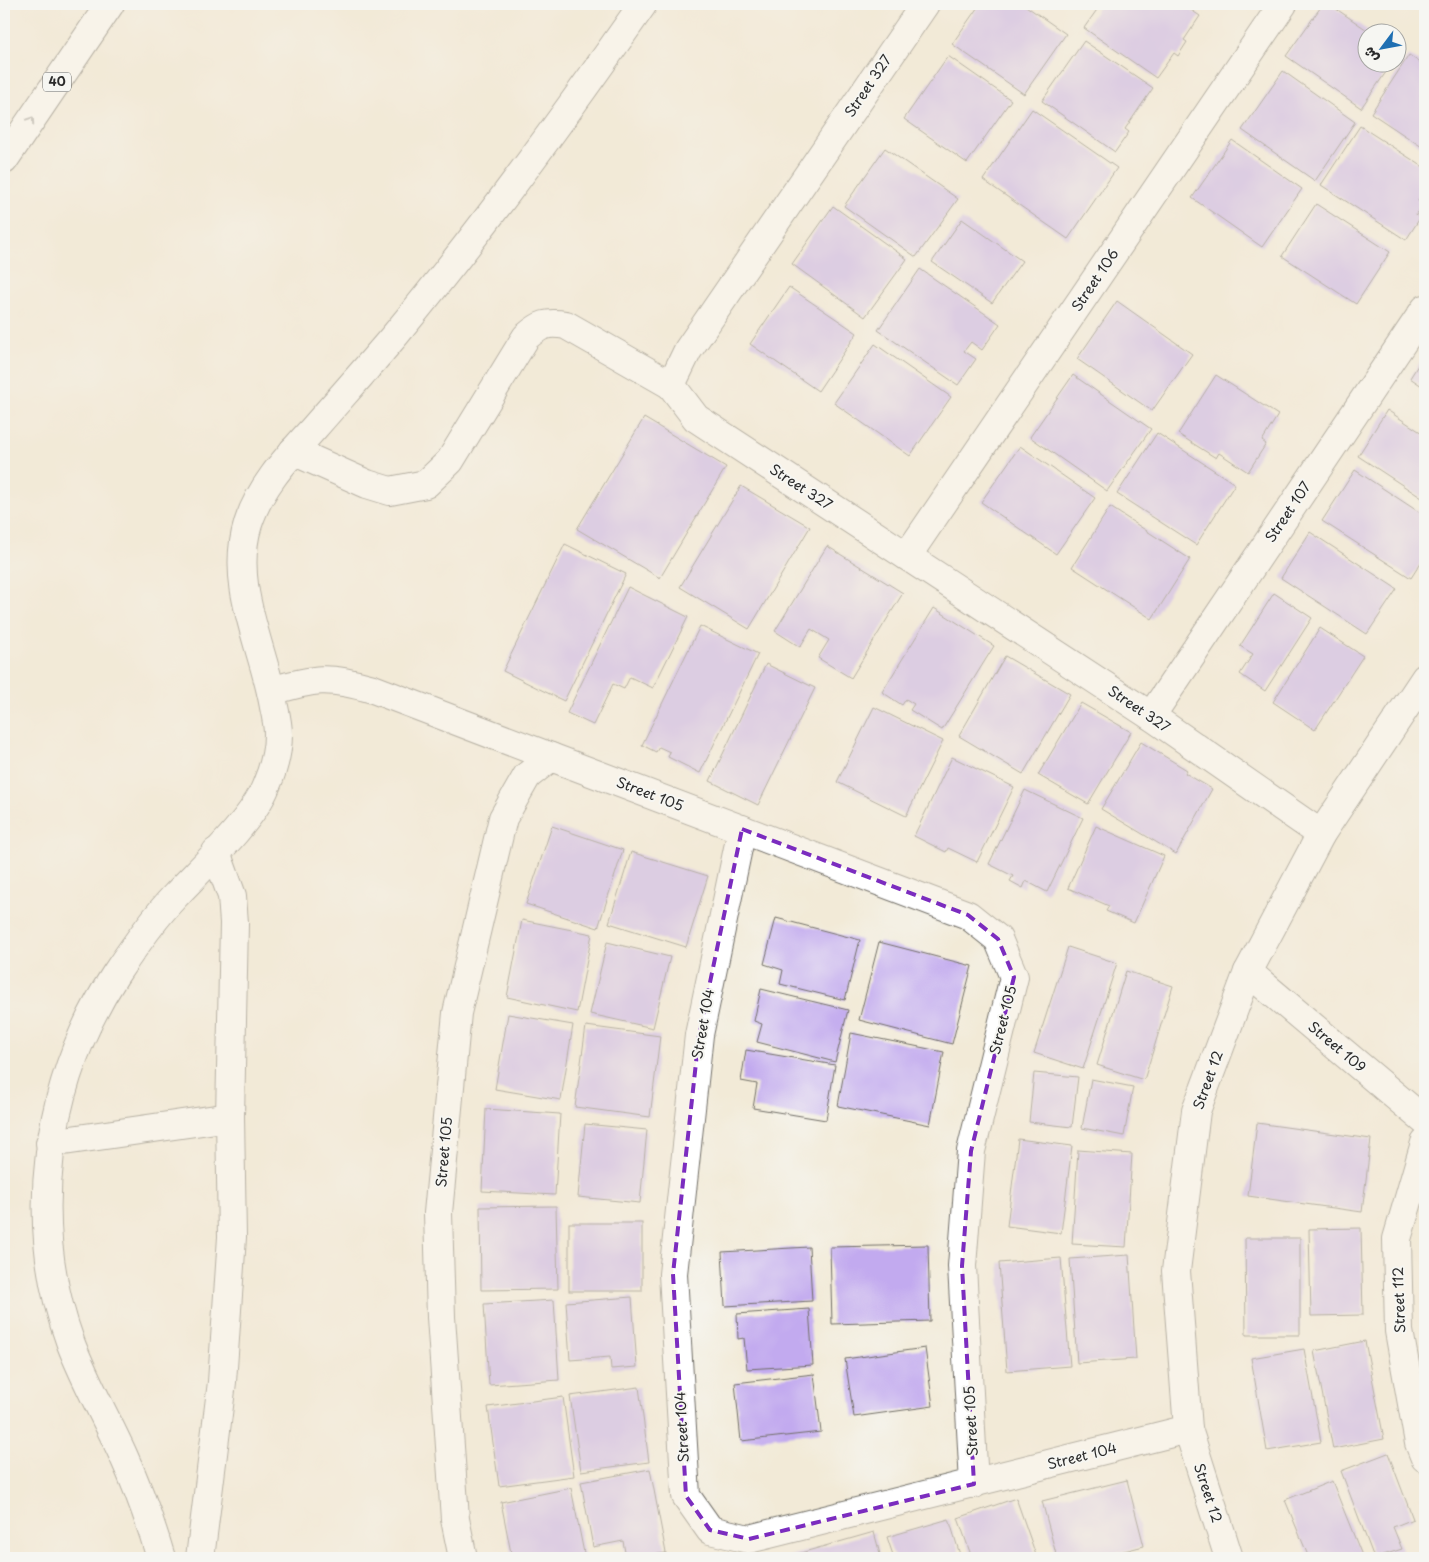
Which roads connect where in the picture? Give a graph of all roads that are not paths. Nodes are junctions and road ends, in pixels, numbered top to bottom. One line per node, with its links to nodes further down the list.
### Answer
1 (110, 4): 5 (main road, 40, one-way to 1)
2 (644, 4): 8 (main road)
3 (925, 4): 7 (main road, Street 327)
4 (1283, 4): 9 (main road, Street 106)
5 (4, 160)
6 (1425, 308): 12 (main road, Street 107)
7 (671, 385): 8 (main road); 9 (main road, Street 327)
8 (294, 451): 11 (main road)
9 (907, 556): 12 (main road, Street 327)
10 (1425, 678): 15 (main road, Street 12)
11 (272, 691): 13 (main road); 16 (main road)
12 (1151, 716): 15 (main road, Street 327)
13 (551, 756): 14 (main road, Street 105); 27 (main road, Street 105)
14 (742, 829): 24 (main road, Street 105); 24 (main road, Street 104)
15 (1321, 834): 17 (main road, Street 12)
16 (216, 852): 18 (main road); 20 (main road)
17 (1248, 972): 19 (main road, Street 109); 22 (main road, Street 12)
18 (230, 1117): 20 (main road); 26 (main road)
19 (1425, 1122)
20 (50, 1143): 25 (main road)
21 (1425, 1143): 23 (main road, Street 112)
22 (1188, 1429): 24 (main road, Street 104); 28 (main road, Street 12)
23 (1425, 1458)
24 (974, 1484)
25 (161, 1558)
26 (200, 1558)
27 (463, 1558)
28 (1229, 1558)

